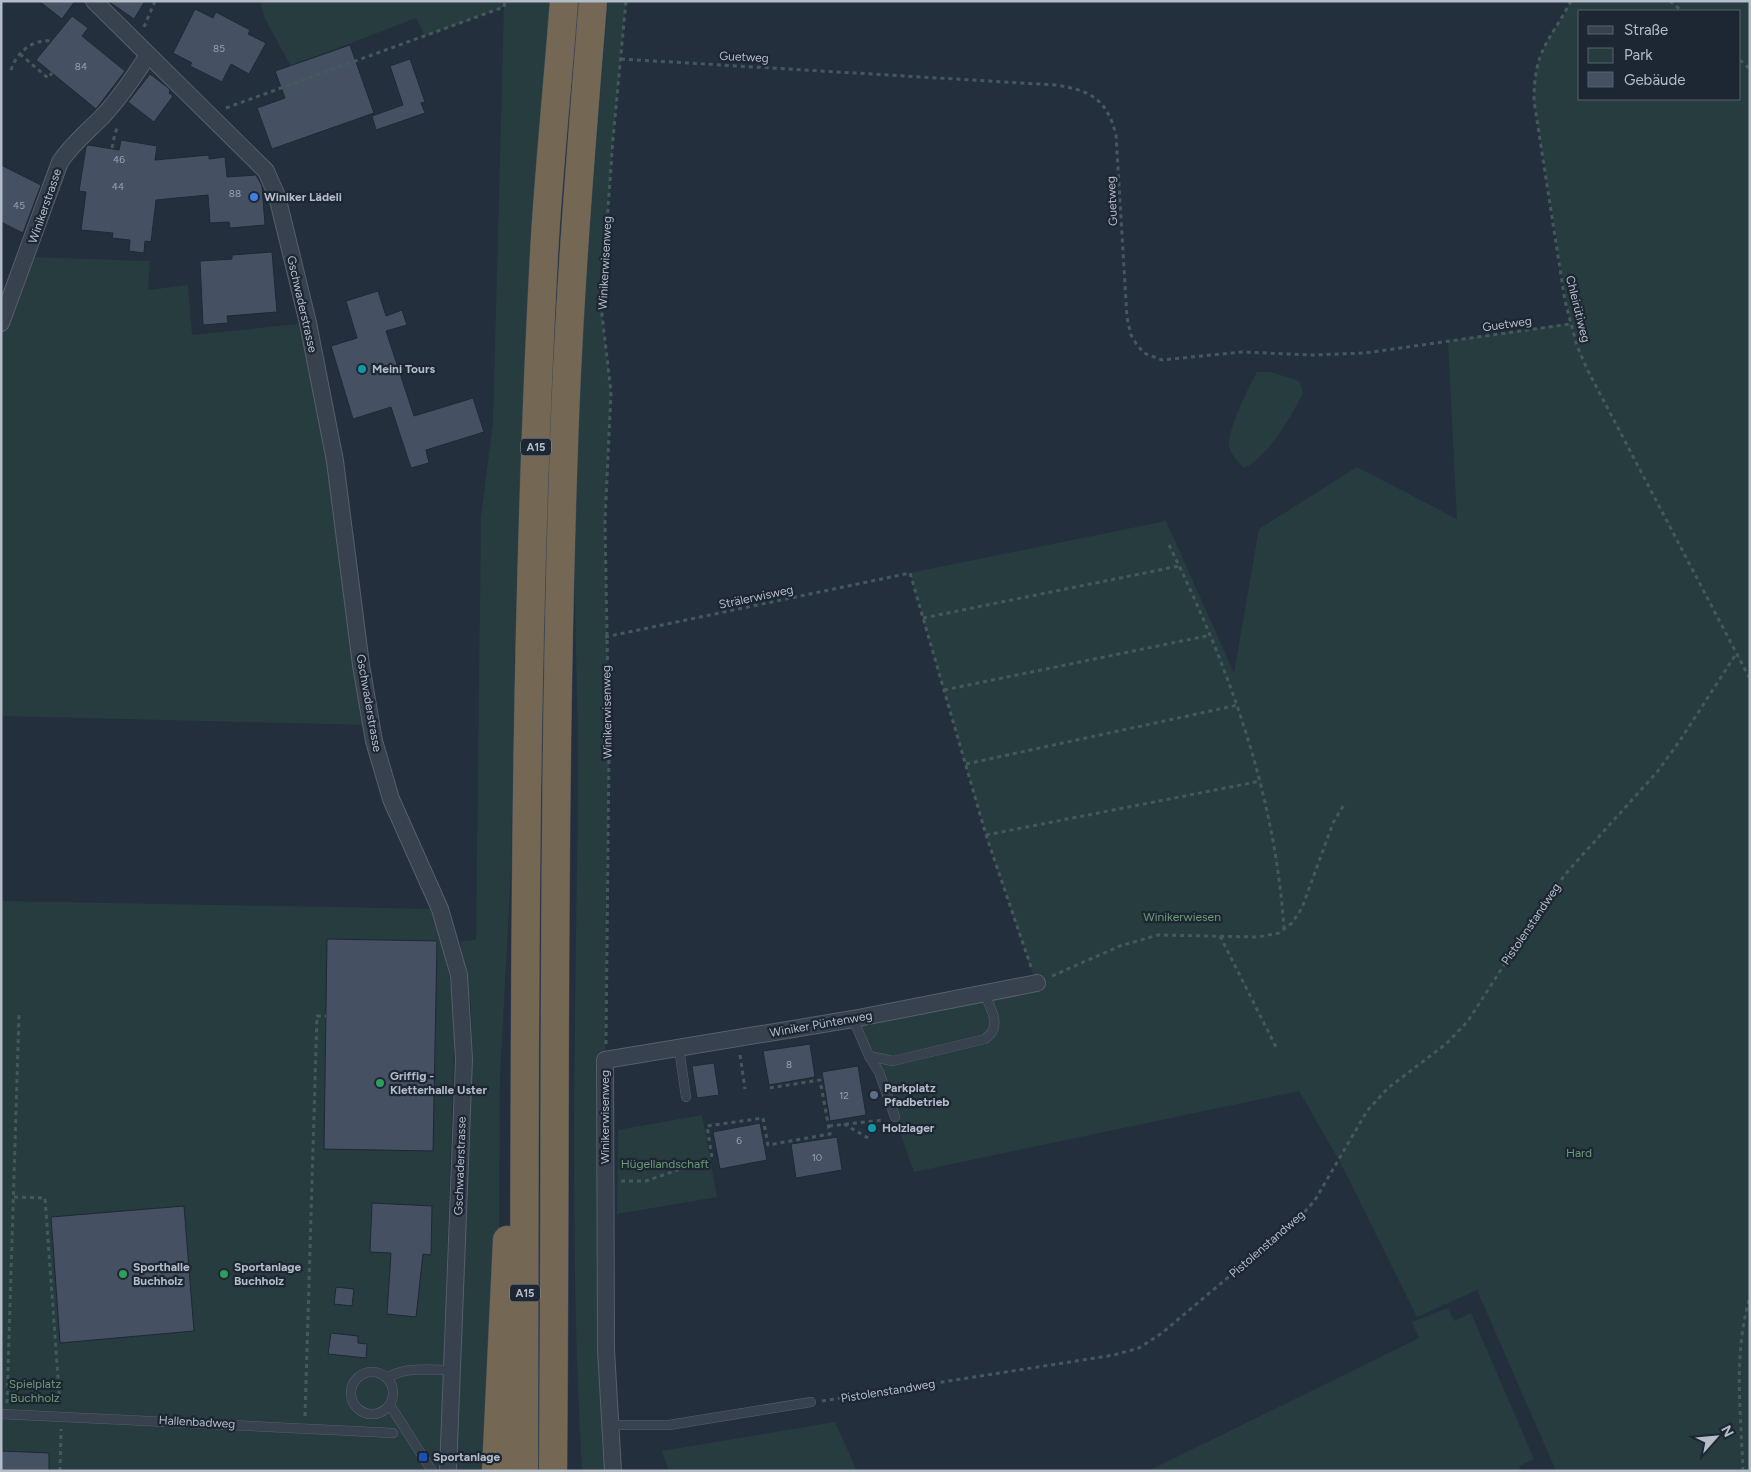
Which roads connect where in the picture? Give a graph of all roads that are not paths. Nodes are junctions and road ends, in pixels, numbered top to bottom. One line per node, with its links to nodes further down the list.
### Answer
1 (94, 1): 4 (street, Gschwaderstrasse)
2 (564, 1): 13 (highway, A15)
3 (593, 1): 15 (highway, A15)
4 (142, 49): 5 (street, Winikerstrasse); 16 (street, Gschwaderstrasse)
5 (1, 323)
6 (1037, 983): 7 (street, Winiker Püntenweg)
7 (984, 993): 8 (street, Winiker Püntenweg); 10 (lane)
8 (853, 1019): 9 (street, Winiker Püntenweg); 10 (lane)
9 (679, 1048): 11 (street, Winiker Püntenweg); 12 (lane)
10 (869, 1056): 14 (lane)
11 (605, 1060): 22 (street, Winikerwisenweg)
12 (686, 1097)
13 (524, 1116): 27 (highway); 28 (highway, A15)
14 (895, 1117)
15 (555, 1237): 29 (highway, A15); 30 (highway)
16 (451, 1370): 17 (lane); 26 (street, Gschwaderstrasse)
17 (386, 1378): 19 (lane); 21 (lane)
18 (811, 1402): 22 (lane)
19 (390, 1405): 21 (lane); 25 (lane)
20 (4, 1414): 23 (lane, Hallenbadweg)
21 (371, 1415): 23 (lane)
22 (611, 1425): 31 (street, Winikerwisenweg)
23 (370, 1432): 24 (lane, Hallenbadweg)
24 (393, 1433)
25 (432, 1471)
26 (448, 1471)
27 (496, 1471)
28 (524, 1471)
29 (553, 1471)
30 (571, 1471)
31 (613, 1471)

